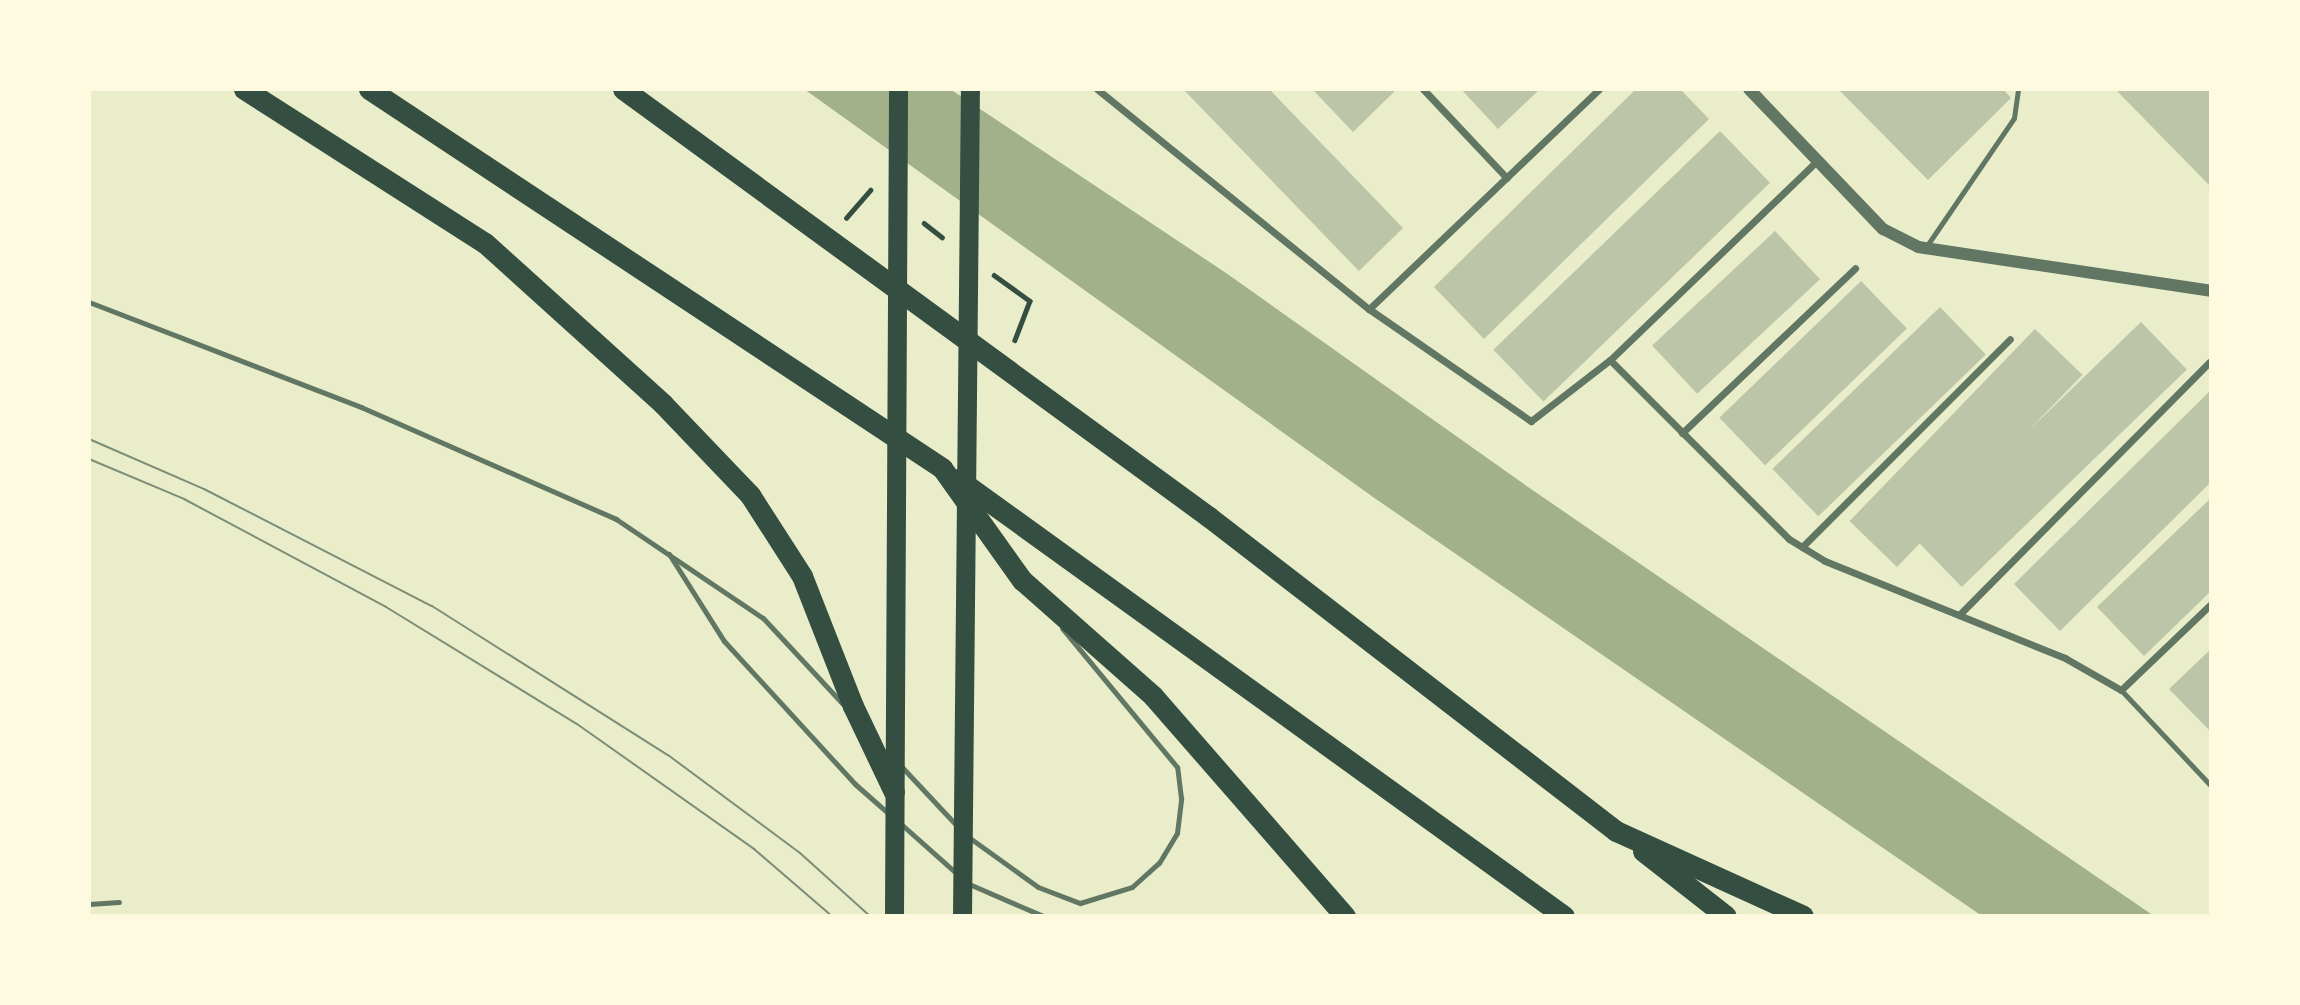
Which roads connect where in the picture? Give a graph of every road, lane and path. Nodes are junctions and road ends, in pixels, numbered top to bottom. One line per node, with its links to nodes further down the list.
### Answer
1 (244, 89): 30 (highway)
2 (369, 89): 22 (highway)
3 (624, 89): 31 (highway)
4 (898, 89): 30 (highway)
5 (970, 89): 35 (highway)
6 (1097, 89): 17 (street)
7 (1423, 89): 12 (street)
8 (1599, 89): 12 (street)
9 (1749, 89): 11 (street)
10 (2018, 89): 13 (lane)
11 (1817, 161): 13 (street); 19 (street)
12 (1507, 178): 17 (street)
13 (1925, 249): 15 (street)
14 (1855, 268): 21 (street)
15 (2211, 291)
16 (89, 302): 24 (lane)
17 (1369, 309): 19 (street)
18 (2010, 339): 23 (street)
19 (1610, 360): 21 (street)
20 (2209, 362): 27 (street)
21 (1682, 433): 23 (street)
22 (942, 468): 25 (highway); 38 (highway)
23 (1802, 547): 27 (street)
24 (667, 552): 25 (lane); 36 (lane)
25 (1022, 580): 37 (highway)
26 (2211, 604): 28 (street)
27 (1959, 615): 28 (street)
28 (2120, 690): 29 (lane)
29 (2211, 786)
30 (894, 792): 34 (highway)
31 (1616, 831): 39 (highway); 40 (highway)
32 (119, 902): 33 (lane)
33 (89, 904)
34 (894, 916)
35 (962, 916)
36 (1043, 916)
37 (1345, 916)
38 (1564, 916)
39 (1726, 916)
40 (1803, 916)

